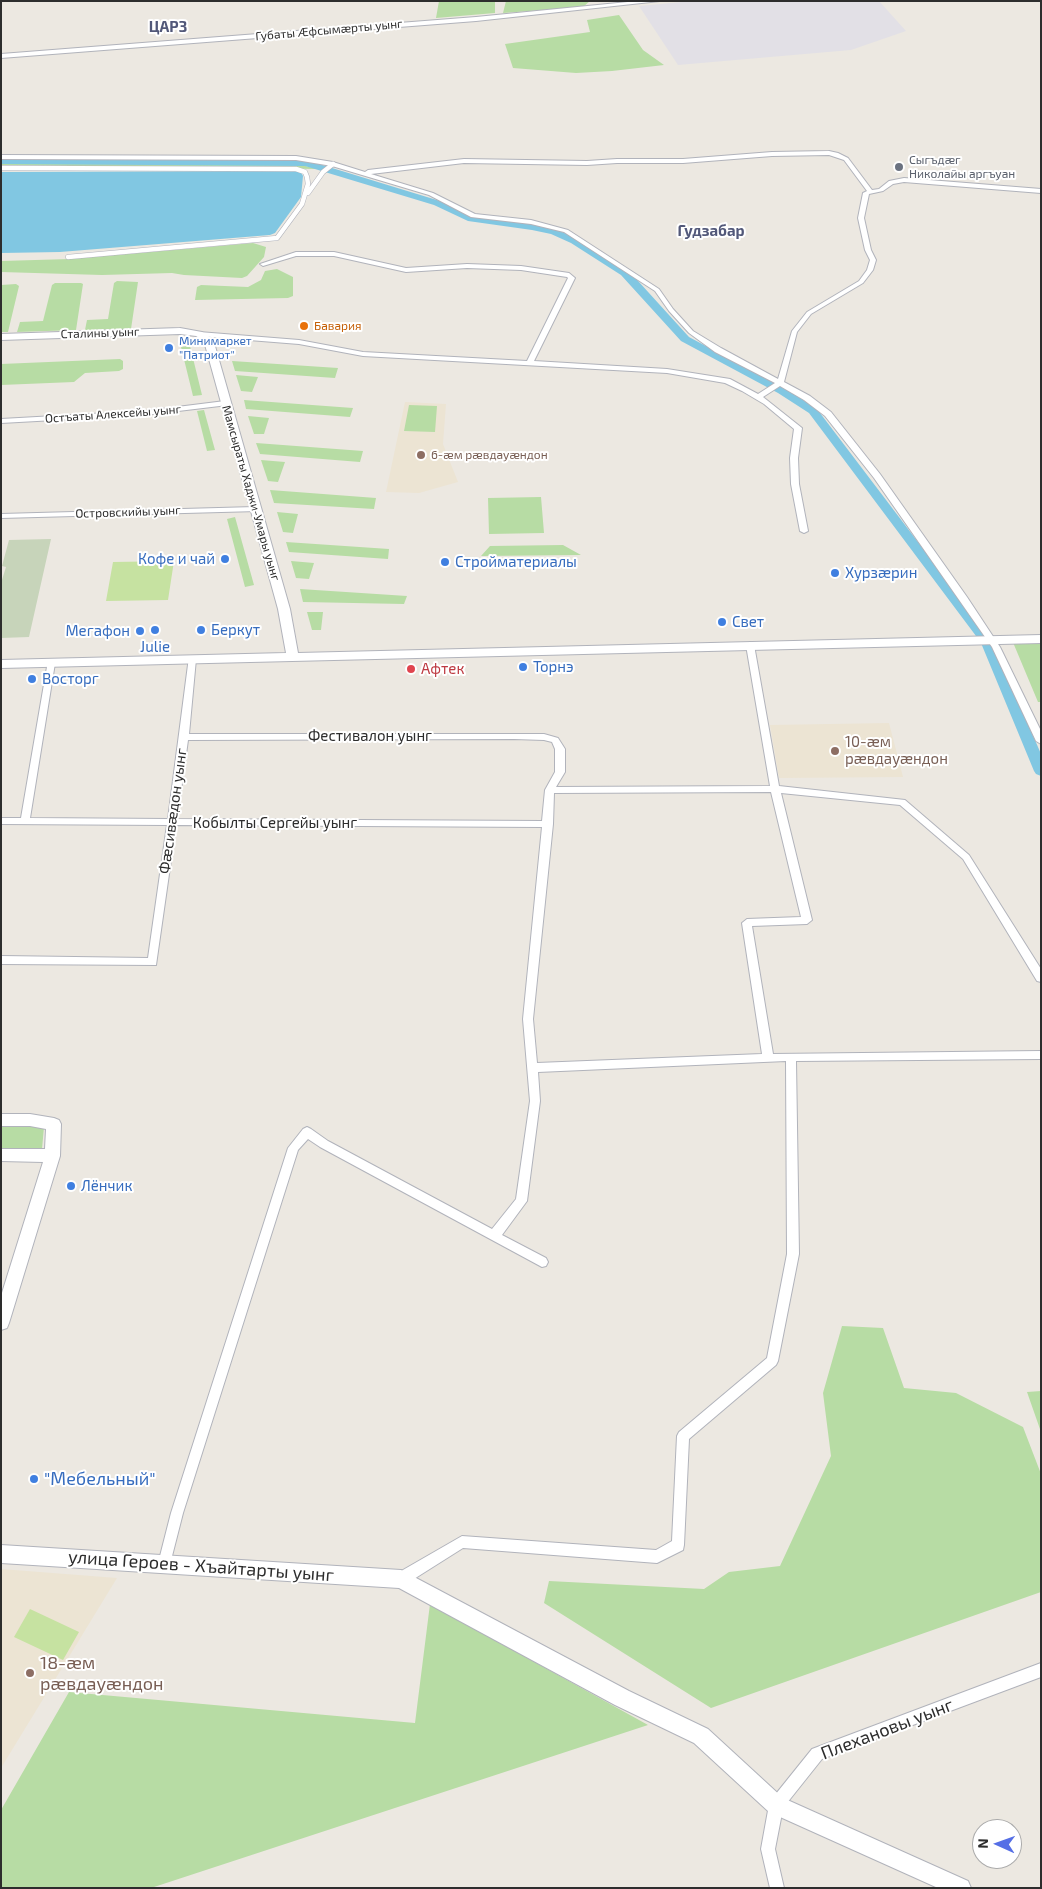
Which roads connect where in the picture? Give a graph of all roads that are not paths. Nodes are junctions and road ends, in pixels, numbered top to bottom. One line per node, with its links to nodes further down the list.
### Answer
1 (657, 1): 2 (street, Губаты Æфсымæрты уынг)
2 (1, 56)
3 (1, 157): 4 (street)
4 (332, 164): 6 (street); 9 (street)
5 (1, 168): 9 (street)
6 (362, 172): 7 (street); 15 (street)
7 (870, 191): 8 (street); 15 (street)
8 (1041, 191)
9 (306, 196): 10 (street)
10 (68, 257)
11 (263, 264): 14 (street)
12 (199, 334): 13 (street, Сталины уынг); 14 (street); 17 (street, Мамсыраты Хаджи-Умары уынг)
13 (1, 337)
14 (530, 362): 16 (street)
15 (779, 384): 16 (street); 22 (street)
16 (761, 396): 21 (street)
17 (225, 403): 18 (street, Остъаты Алексейы уынг); 19 (street, Мамсыраты Хаджи-Умары уынг)
18 (1, 421)
19 (255, 508): 20 (street, Островскийы уынг); 25 (street, Мамсыраты Хаджи-Умары уынг)
20 (1, 516)
21 (804, 531)
22 (990, 639): 23 (street); 24 (street); 30 (street)
23 (1041, 639)
24 (750, 645): 25 (street); 31 (street)
25 (293, 657): 26 (street)
26 (192, 659): 27 (street); 29 (street, Фæсивæдон уынг)
27 (51, 663): 28 (street); 34 (street)
28 (1, 664)
29 (184, 737): 32 (street, Фестивалон уынг); 35 (street, Фæсивæдон уынг)
30 (1041, 741)
31 (775, 789): 32 (street); 38 (street); 41 (street)
32 (550, 790): 36 (street)
33 (1, 821): 34 (street, Кобылты Сергейы уынг)
34 (25, 821): 35 (street, Кобылты Сергейы уынг)
35 (172, 822): 36 (street, Кобылты Сергейы уынг); 37 (street, Фæсивæдон уынг)
36 (548, 824): 42 (street)
37 (1, 960)
38 (1041, 978)
39 (1041, 1055): 40 (street)
40 (791, 1057): 41 (street); 51 (street)
41 (768, 1058): 42 (street)
42 (531, 1068): 46 (street)
43 (1, 1120): 45 (street)
44 (1, 1155): 45 (street)
45 (52, 1156): 48 (street)
46 (494, 1236): 47 (street); 50 (street)
47 (542, 1262)
48 (1, 1323)
49 (1, 1554): 50 (street, улица Героев - Хъайтарты уынг)
50 (164, 1564): 51 (street, улица Героев - Хъайтарты уынг)
51 (401, 1579): 53 (street)
52 (1041, 1670): 53 (street, Плехановы уынг)
53 (776, 1806): 54 (street, Плехановы уынг); 55 (street)
54 (777, 1888)
55 (961, 1888)

